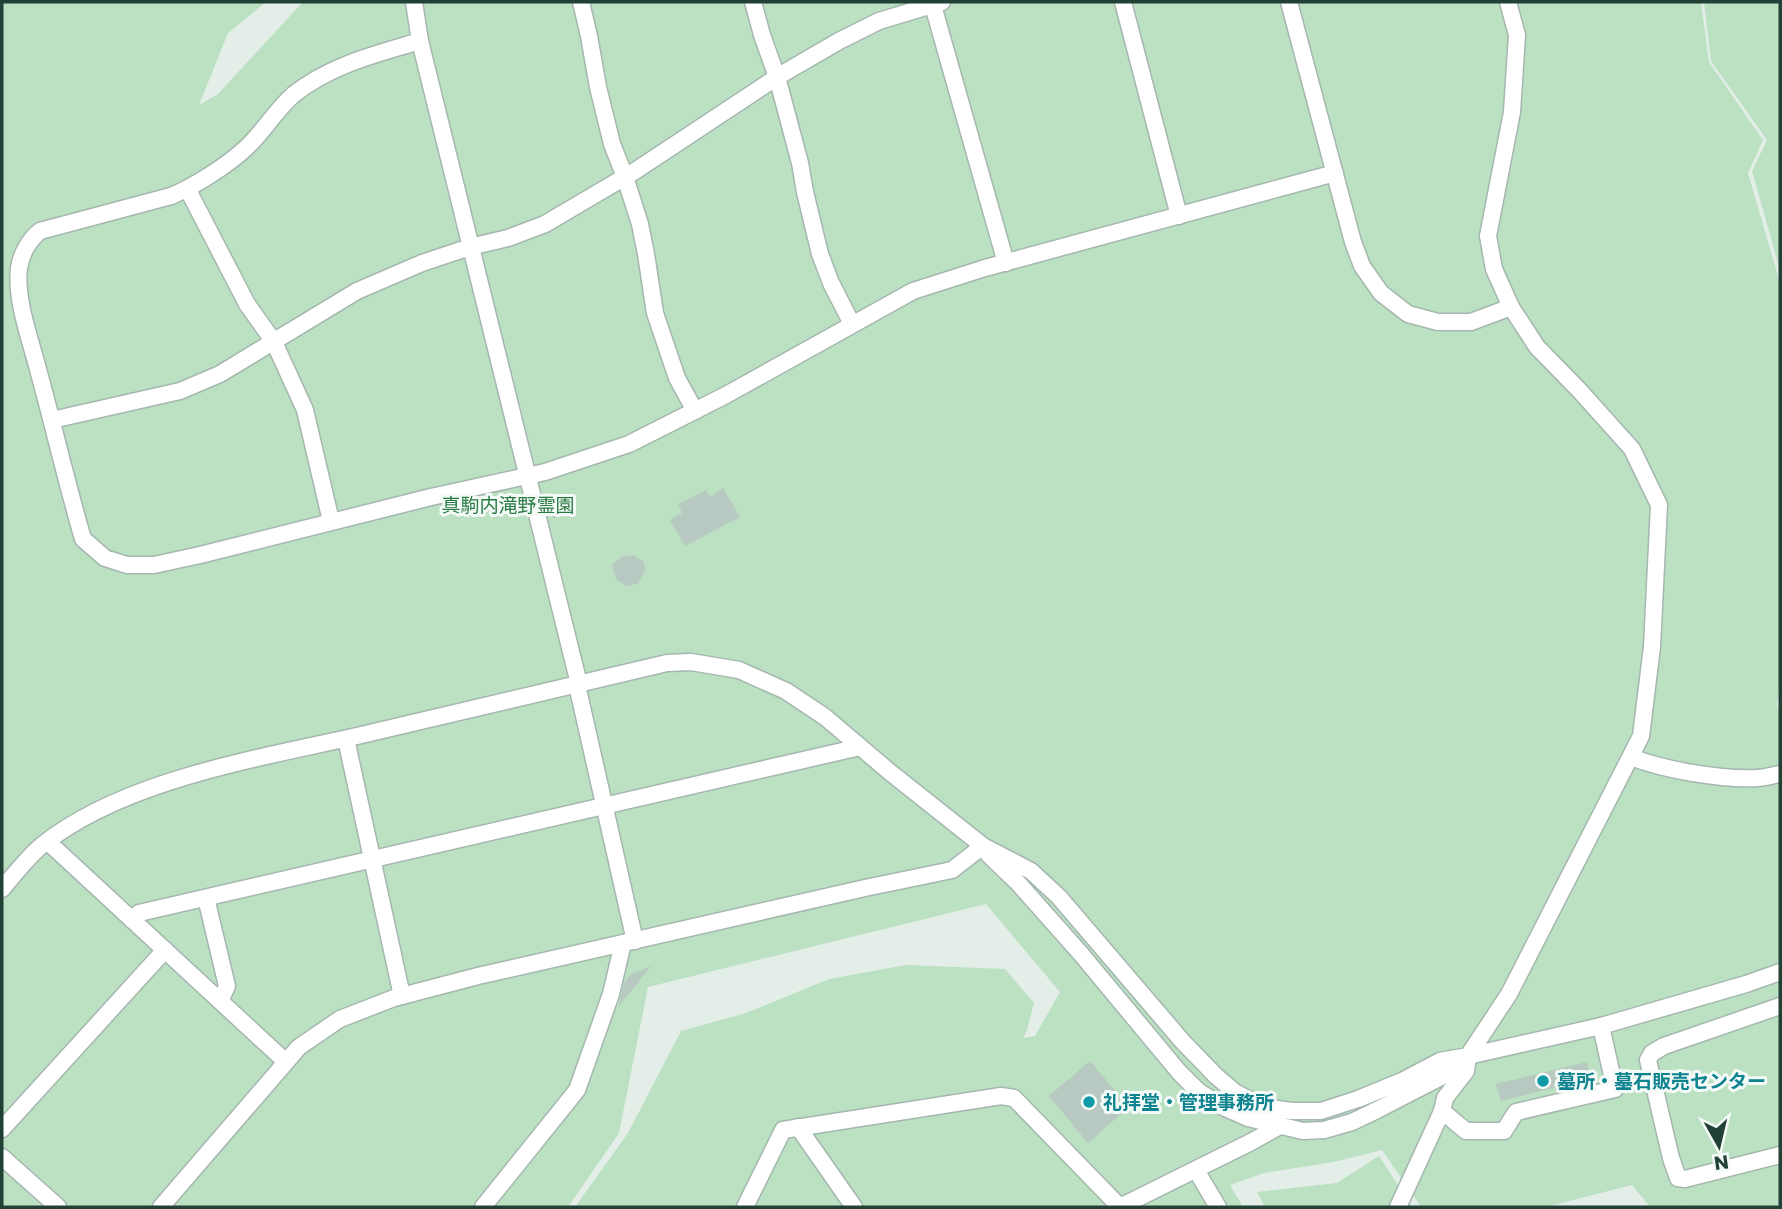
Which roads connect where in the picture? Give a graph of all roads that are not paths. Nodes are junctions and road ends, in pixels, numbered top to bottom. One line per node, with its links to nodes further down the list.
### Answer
1 (414, 2): 8 (street)
2 (580, 2): 11 (street)
3 (753, 2): 9 (street)
4 (1123, 2): 13 (street)
5 (1289, 2): 10 (street)
6 (1508, 2): 16 (street)
7 (936, 3): 9 (street); 15 (street)
8 (420, 41): 12 (street); 14 (street)
9 (777, 77): 11 (street); 17 (street)
10 (1335, 173): 13 (street); 16 (street)
11 (625, 177): 14 (street); 19 (street)
12 (188, 190): 18 (street); 20 (street)
13 (1179, 216): 15 (street)
14 (471, 247): 18 (street); 21 (street)
15 (1006, 263): 17 (street)
16 (1511, 307): 26 (street)
17 (852, 324): 19 (street)
18 (274, 342): 20 (street); 22 (street)
19 (695, 411): 21 (street)
20 (51, 420): 22 (street)
21 (527, 477): 22 (street); 23 (street)
22 (331, 521)
23 (578, 685): 24 (street); 25 (street); 28 (street)
24 (346, 739): 29 (street); 31 (street)
25 (860, 747): 28 (street); 30 (street)
26 (1631, 757): 27 (street); 42 (street)
27 (1780, 774)
28 (604, 805): 31 (street); 35 (street)
29 (48, 842): 32 (street); 34 (street)
30 (983, 846): 35 (street); 44 (street); 47 (street)
31 (372, 859): 33 (street); 38 (street)
32 (2, 889)
33 (206, 898): 34 (street); 39 (street)
34 (132, 920): 36 (street)
35 (629, 942): 38 (street); 54 (street)
36 (165, 950): 39 (street); 48 (street)
37 (1780, 972): 41 (street)
38 (402, 996): 43 (street)
39 (220, 1001): 43 (street)
40 (1780, 1006): 49 (street)
41 (1601, 1026): 42 (street); 45 (street)
42 (1468, 1056): 44 (street); 45 (street); 47 (street)
43 (286, 1062): 53 (street)
44 (1279, 1109): 47 (street)
45 (1442, 1111): 59 (street)
46 (798, 1127): 55 (street); 56 (street); 57 (street)
47 (1278, 1127): 51 (street)
48 (2, 1129)
49 (1780, 1155)
50 (2, 1157): 52 (street)
51 (1196, 1170): 57 (street); 58 (street)
52 (58, 1207)
53 (161, 1207)
54 (483, 1207)
55 (746, 1207)
56 (854, 1207)
57 (1120, 1207)
58 (1218, 1207)
59 (1398, 1207)

